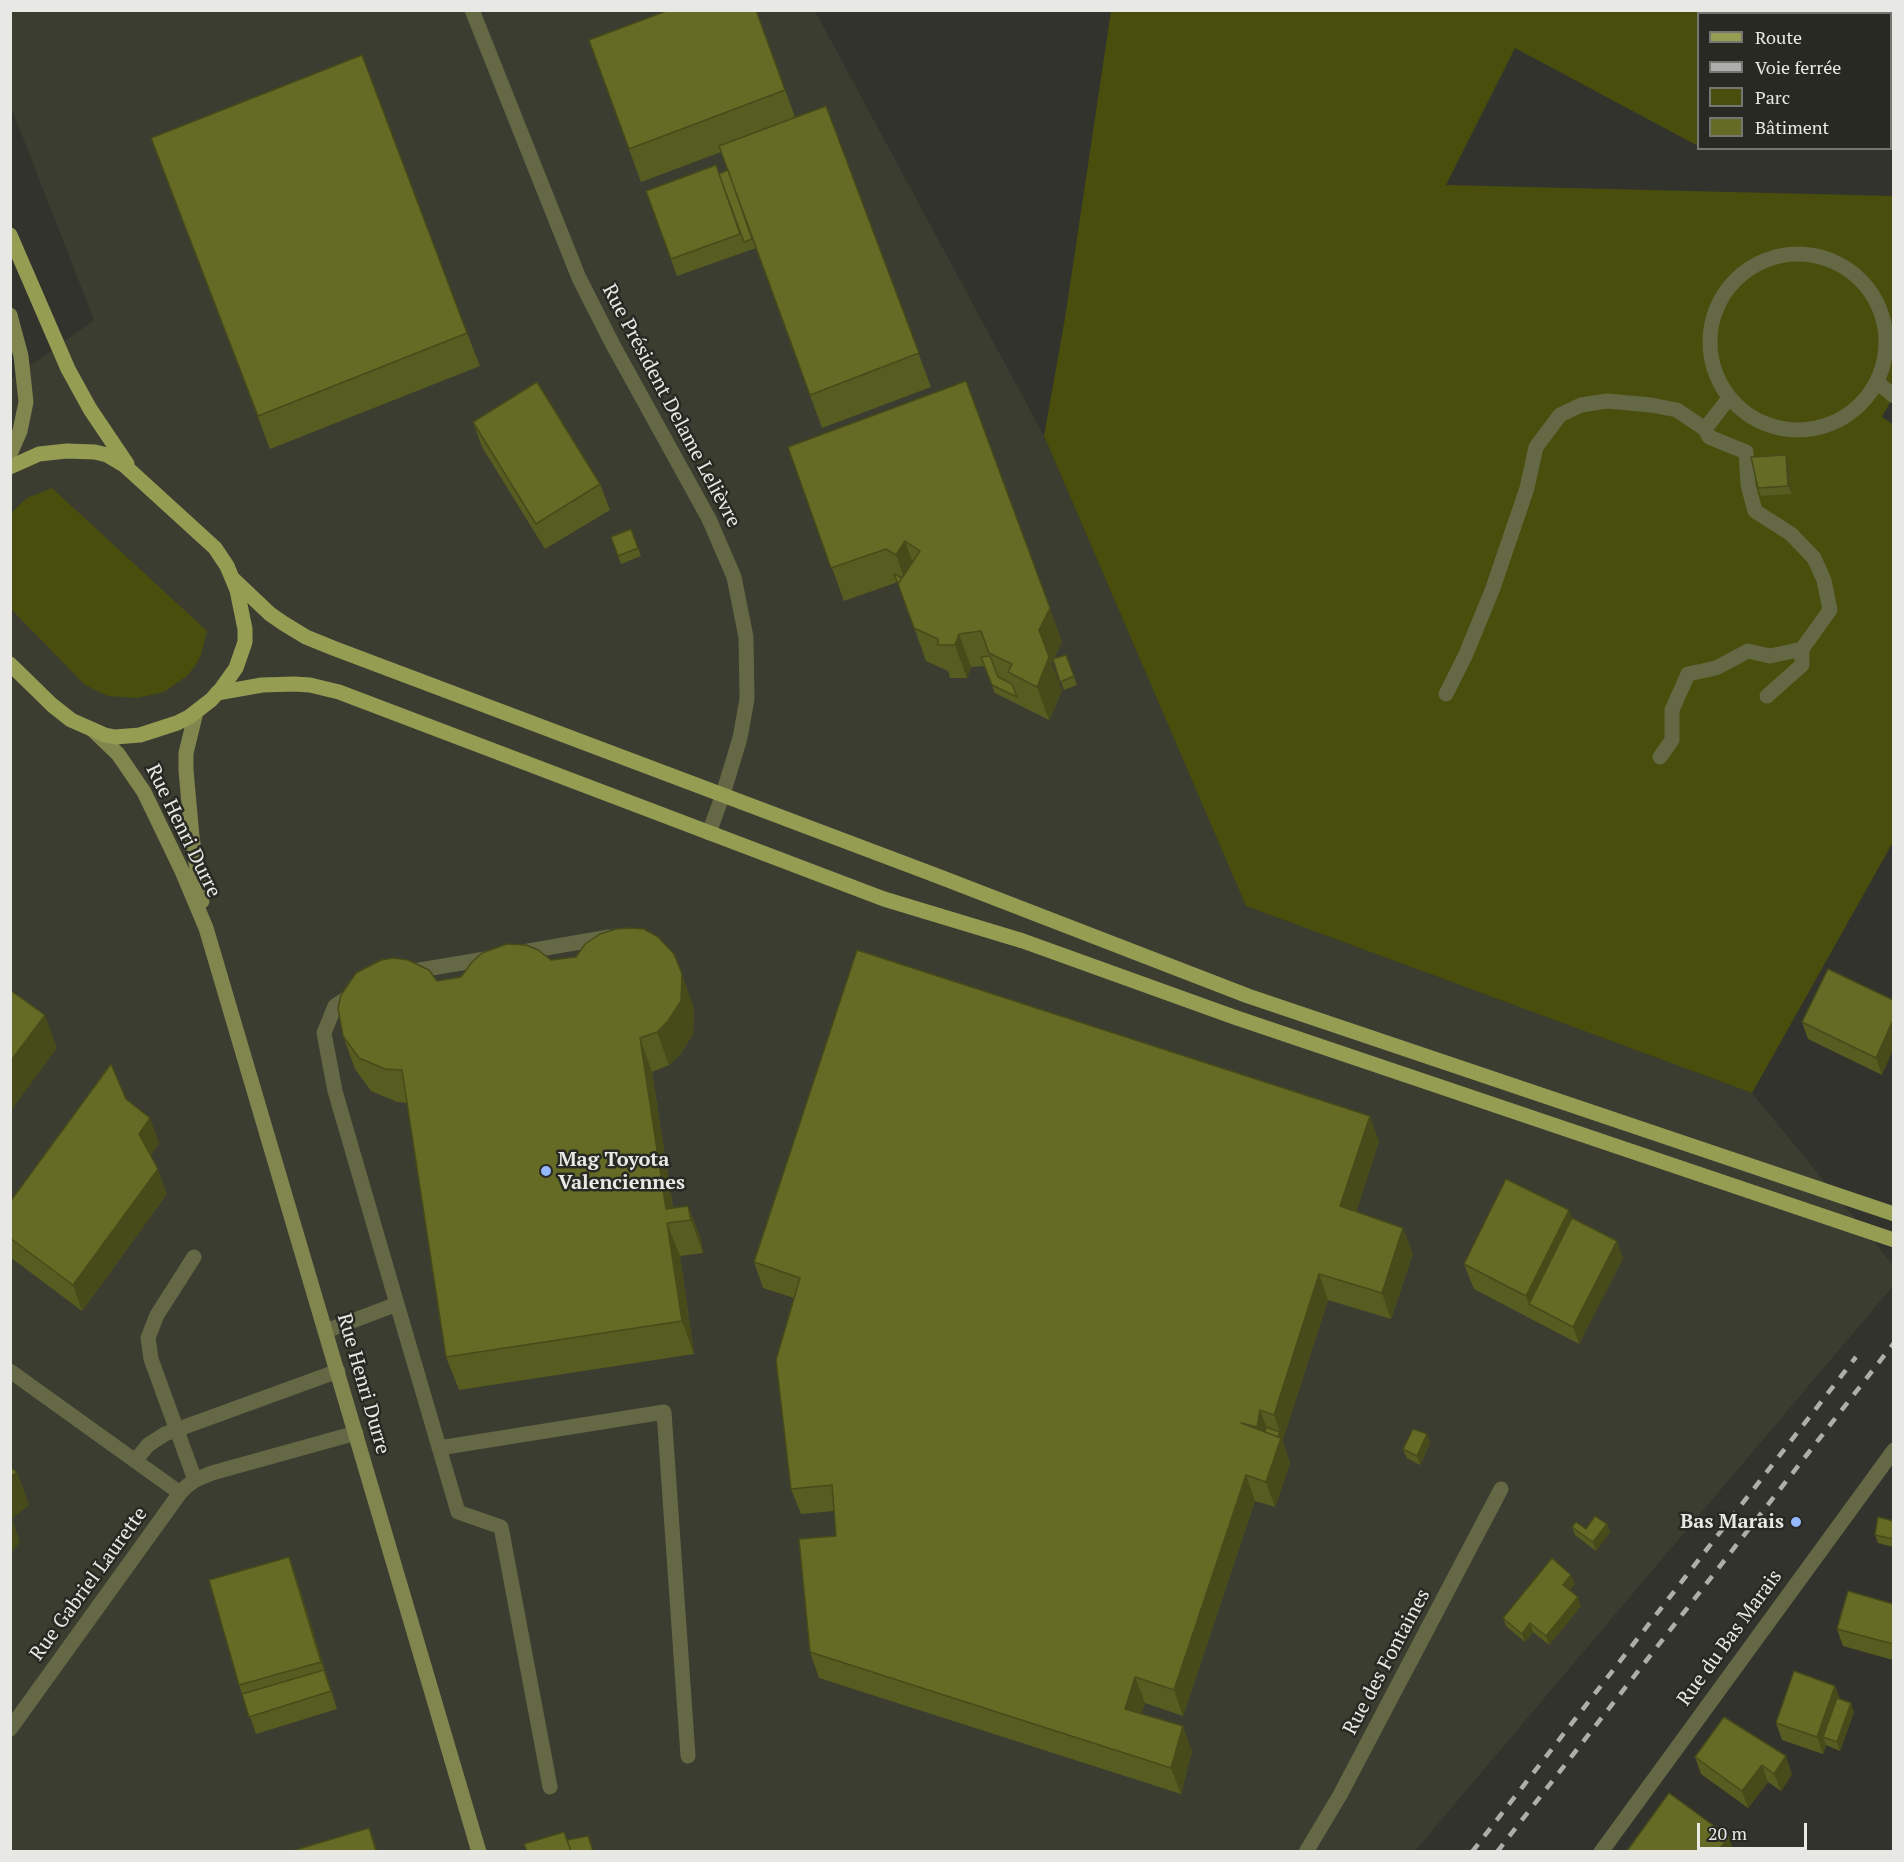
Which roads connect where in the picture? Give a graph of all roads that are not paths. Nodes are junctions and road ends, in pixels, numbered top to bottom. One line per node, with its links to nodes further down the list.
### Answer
1 (472, 10): 20 (street, Rue Président Delame Lelièvre)
2 (10, 235): 10 (main road)
3 (10, 315): 8 (street)
4 (1878, 383): 5 (street); 6 (street); 6 (street)
5 (1893, 396)
6 (1729, 398): 7 (street)
7 (1705, 429): 12 (street); 15 (street)
8 (10, 454)
9 (10, 467): 10 (main road)
10 (134, 474): 11 (main road)
11 (232, 578): 14 (main road); 20 (main road)
12 (1802, 649): 16 (street); 19 (street)
13 (10, 664): 18 (main road)
14 (217, 693): 17 (main road); 21 (main road)
15 (1446, 694)
16 (1767, 696)
17 (196, 712): 18 (main road); 22 (street, Rue Henri Durre)
18 (93, 730): 22 (street, Rue Henri Durre)
19 (1660, 757)
20 (723, 794): 21 (street, Rue Président Delame Lelièvre); 26 (main road)
21 (709, 833): 27 (main road)
22 (206, 928): 30 (street, Rue Henri Durre)
23 (615, 936): 24 (street)
24 (389, 976)
25 (369, 983): 29 (street)
26 (1893, 1214)
27 (1893, 1240)
28 (194, 1257): 33 (street)
29 (397, 1304): 30 (street); 35 (street)
30 (326, 1331): 32 (street, Rue Henri Durre)
31 (10, 1371): 37 (street)
32 (338, 1371): 33 (street); 34 (street, Rue Henri Durre)
33 (177, 1430): 37 (street); 38 (street)
34 (356, 1433): 38 (street, Rue Gabriel Laurette); 44 (street, Rue Henri Durre)
35 (439, 1448): 42 (street); 43 (street)
36 (1893, 1450): 46 (street, Rue du Bas Marais)
37 (135, 1461): 40 (street)
38 (195, 1480): 40 (street, Rue Gabriel Laurette)
39 (1501, 1490): 45 (street, Rue des Fontaines)
40 (180, 1493): 41 (street, Rue Gabriel Laurette)
41 (10, 1729)
42 (687, 1756)
43 (550, 1787)
44 (479, 1851)
45 (1306, 1851)
46 (1601, 1851)

